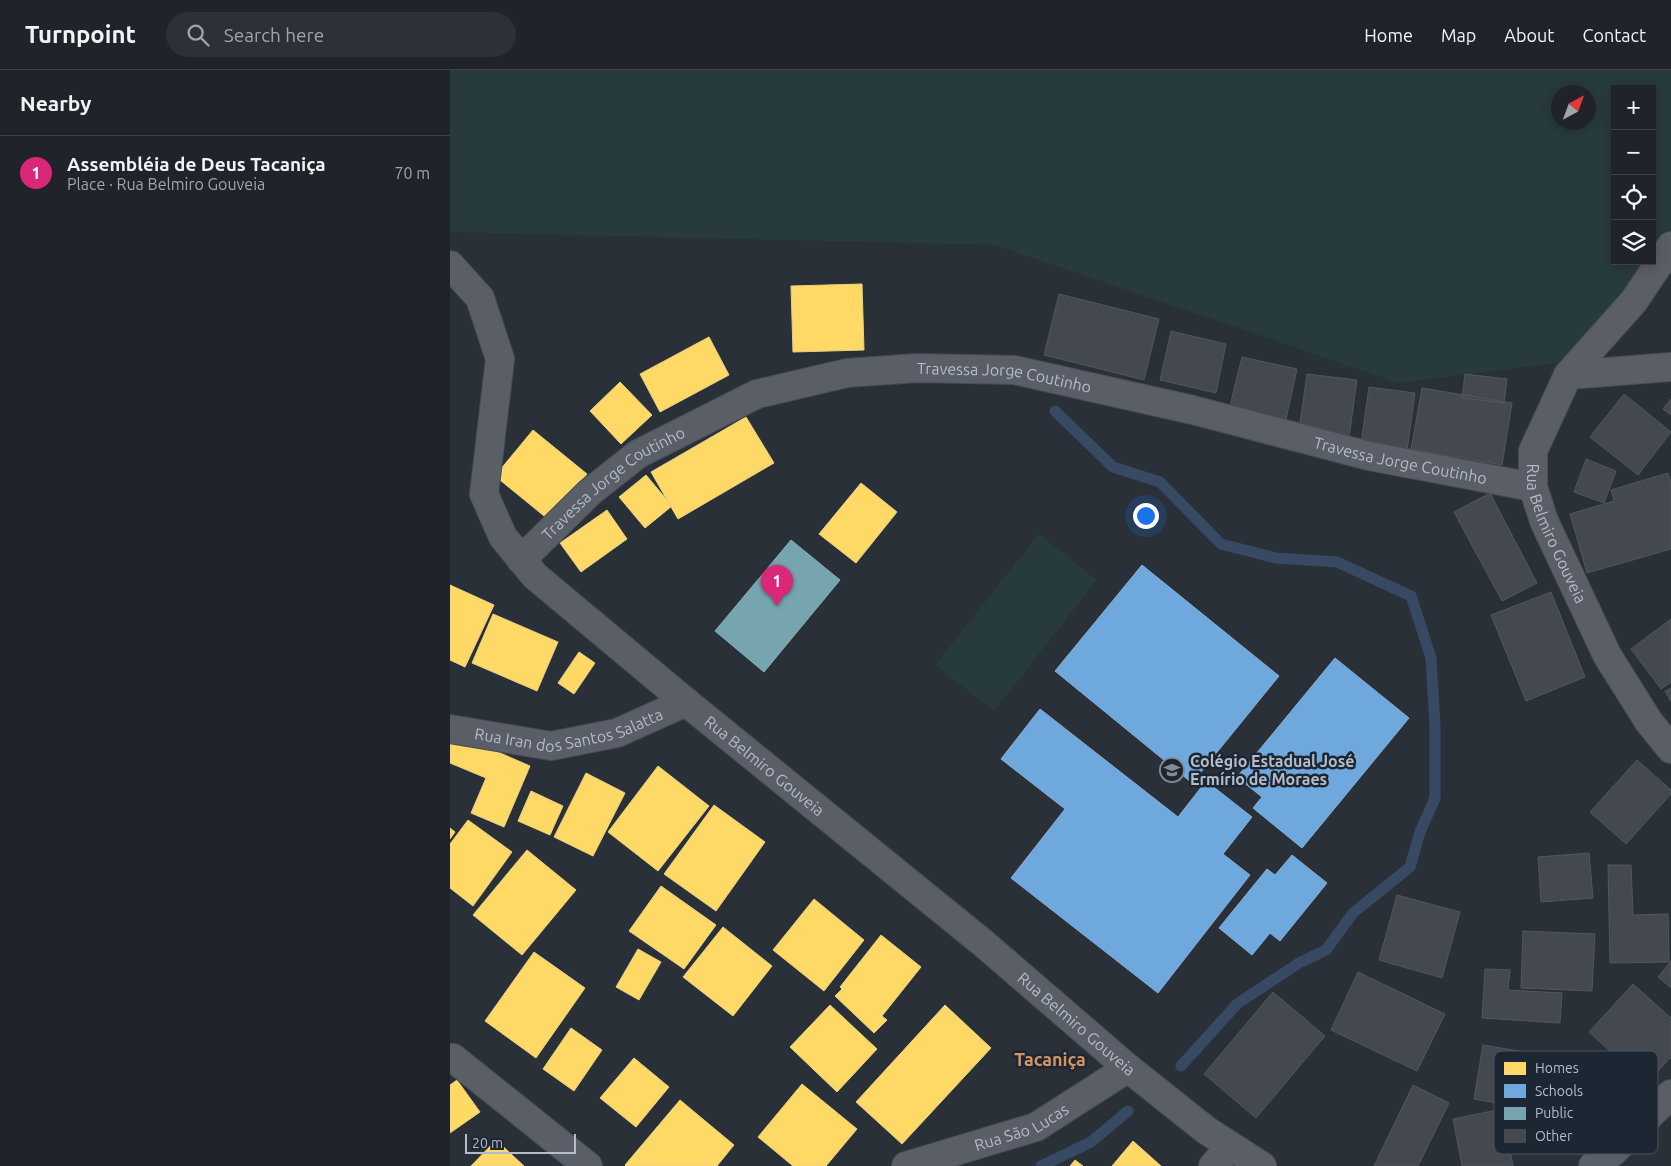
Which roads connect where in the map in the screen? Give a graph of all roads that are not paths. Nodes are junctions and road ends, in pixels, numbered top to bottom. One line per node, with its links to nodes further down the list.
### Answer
1 (1671, 246): 4 (street, Rua Belmiro Gouveia)
2 (450, 265): 6 (street, Rua Belmiro Gouveia)
3 (1671, 367): 4 (street)
4 (1568, 375): 5 (street, Rua Belmiro Gouveia)
5 (1533, 487): 6 (street, Travessa Jorge Coutinho); 9 (street, Rua Belmiro Gouveia)
6 (521, 560): 7 (street, Rua Belmiro Gouveia)
7 (686, 702): 8 (street, Rua Iran dos Santos Salatta); 11 (street, Rua Belmiro Gouveia)
8 (450, 729)
9 (1671, 749)
10 (453, 1058): 16 (street)
11 (1128, 1068): 15 (street, Rua Belmiro Gouveia); 17 (street, Rua São Lucas)
12 (1671, 1094): 13 (street)
13 (1658, 1107)
14 (1610, 1154): 19 (street)
15 (1222, 1156): 18 (street, Rua Belmiro Gouveia)
16 (588, 1166)
17 (906, 1166)
18 (1262, 1166)
19 (1593, 1166)

